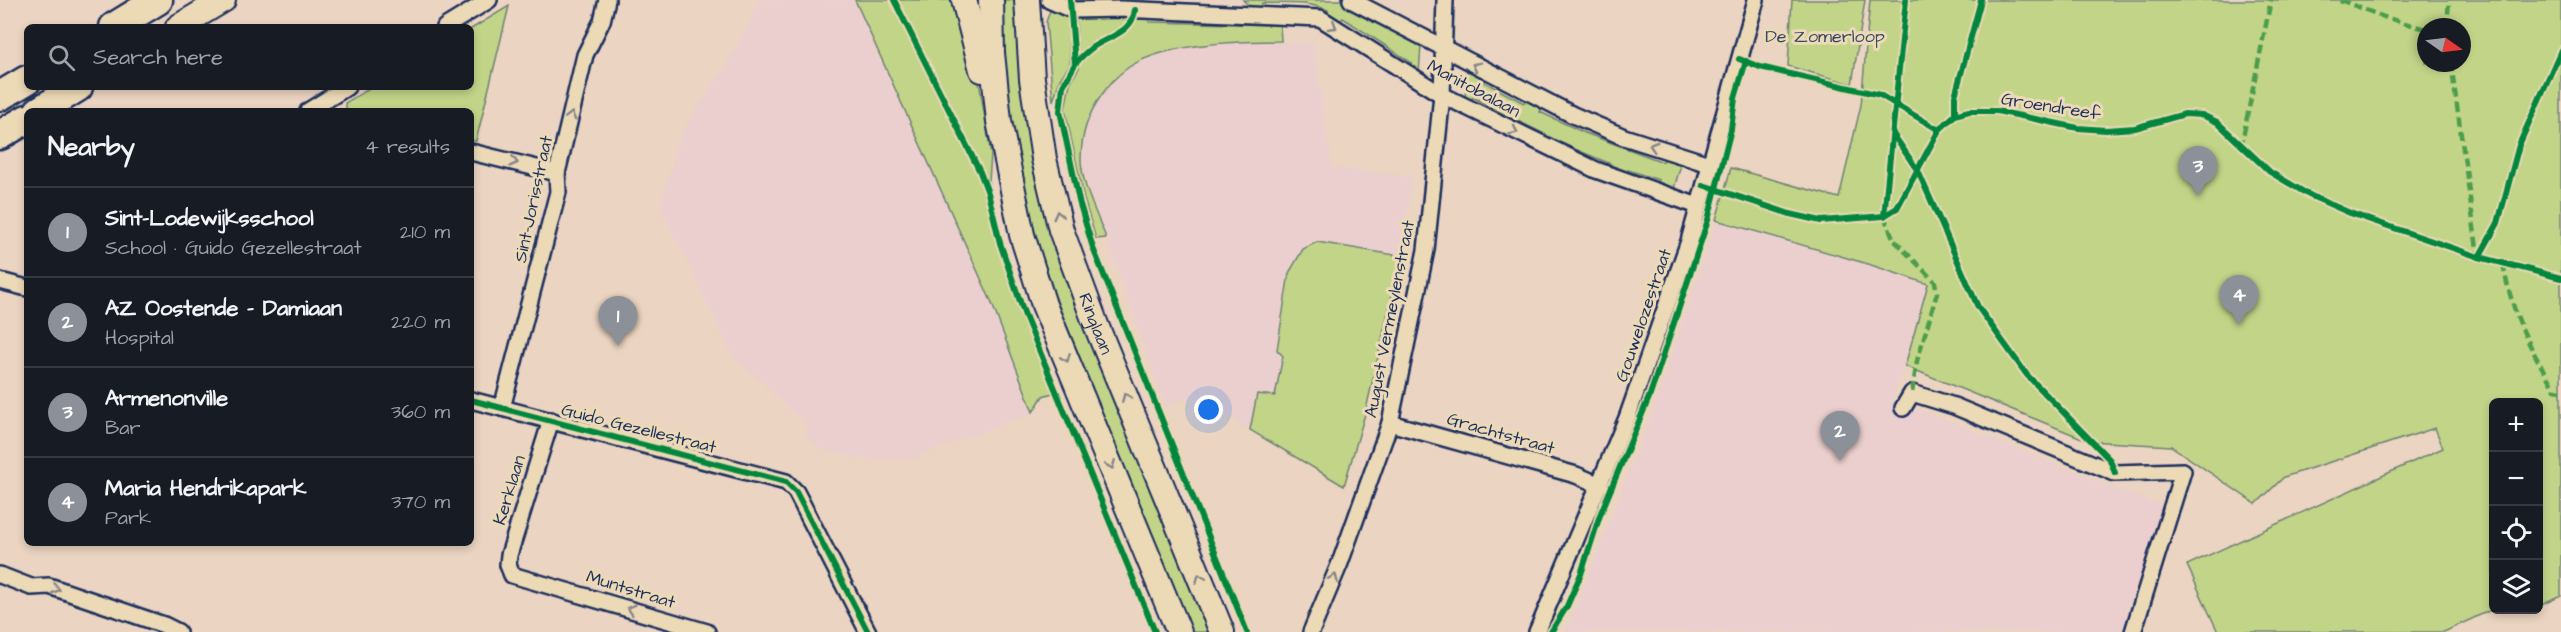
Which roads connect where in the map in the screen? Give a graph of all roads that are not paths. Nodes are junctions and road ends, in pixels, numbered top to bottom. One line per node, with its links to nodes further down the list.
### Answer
1 (158, 0): 14 (highway)
2 (223, 0): 15 (main road)
3 (489, 0): 16 (street)
4 (607, 0): 30 (street, Sint-Jorisstraat, one-way to 4)
5 (964, 0): 26 (main road)
6 (991, 0): 26 (main road)
7 (1027, 0): 46 (main road, Ringlaan, one-way to 7)
8 (1049, 0): 12 (street, Manitobalaan)
9 (1351, 0): 17 (street, Manitobalaan)
10 (1445, 0): 17 (street, August Vermeylenstraat)
11 (1756, 0): 29 (street, Gouwelozestraat)
12 (1122, 5): 13 (street, Manitobalaan)
13 (1235, 7): 21 (street, Manitobalaan, one-way to 21)
14 (119, 24)
15 (183, 24)
16 (450, 24)
17 (1443, 50): 21 (street, August Vermeylenstraat); 29 (street, Manitobalaan, one-way to 17)
18 (24, 82): 22 (highway)
19 (73, 90): 23 (highway)
20 (342, 90): 24 (street)
21 (1442, 95): 31 (street, Manitobalaan, one-way to 31); 38 (street, August Vermeylenstraat)
22 (0, 96)
23 (44, 108)
24 (315, 108)
25 (24, 121): 27 (highway)
26 (999, 121): 45 (main road, one-way to 45)
27 (0, 135)
28 (474, 153): 30 (street, one-way to 30)
29 (1709, 164): 31 (street, Gouwelozestraat)
30 (557, 173): 35 (street, Sint-Jorisstraat)
31 (1698, 206): 39 (street, Gouwelozestraat)
32 (0, 281): 33 (street)
33 (24, 287)
34 (474, 401): 35 (street, Guido Gezellestraat)
35 (502, 408): 37 (street, Guido Gezellestraat)
36 (1903, 408): 49 (street)
37 (551, 420): 41 (street, Kerklaan); 44 (street, Guido Gezellestraat)
38 (1390, 423): 39 (street, Grachtstraat); 47 (street, August Vermeylenstraat, one-way to 38)
39 (1600, 485): 48 (street, Gouwelozestraat)
40 (0, 575): 42 (street, one-way to 42)
41 (543, 583): 43 (street, Muntstraat, one-way to 41)
42 (178, 632)
43 (707, 632)
44 (868, 632)
45 (1179, 632)
46 (1222, 632)
47 (1311, 632)
48 (1537, 632)
49 (2133, 632)

